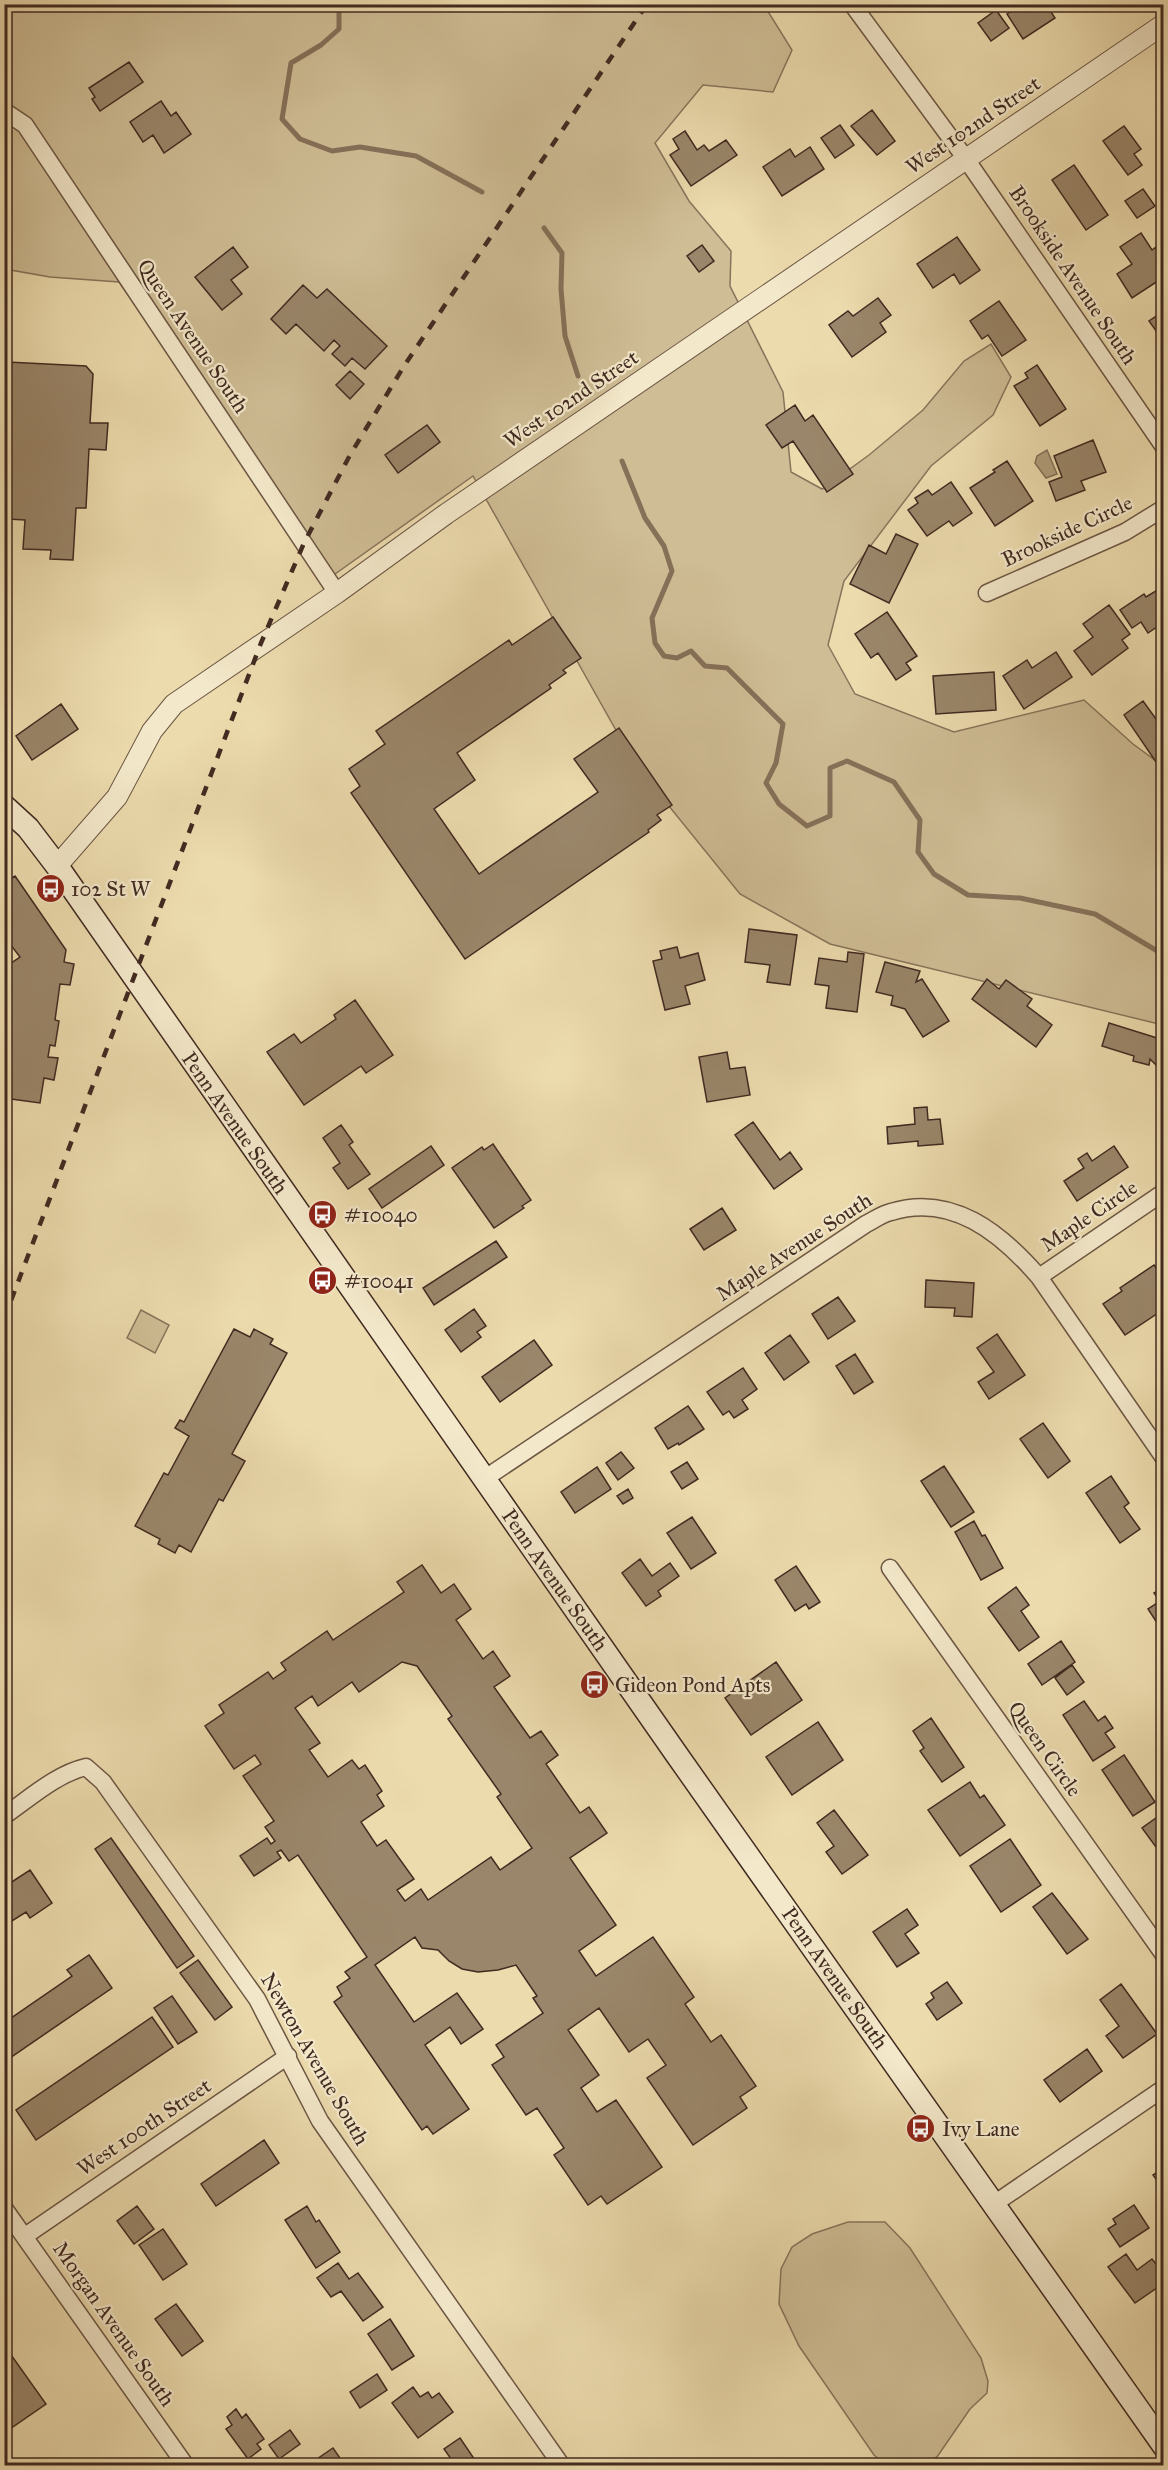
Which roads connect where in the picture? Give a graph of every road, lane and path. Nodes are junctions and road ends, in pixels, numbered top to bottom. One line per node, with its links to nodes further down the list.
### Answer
1 (852, 4): 4 (street, Brookside Avenue South)
2 (1164, 24): 4 (street, West 102nd Street)
3 (4, 111): 7 (street, Queen Avenue South)
4 (966, 159): 5 (street, Brookside Avenue South); 7 (street, West 102nd Street)
5 (1164, 447)
6 (1164, 508): 8 (street, Brookside Circle)
7 (337, 593): 10 (street, West 102nd Street)
8 (987, 593)
9 (4, 807): 10 (main road, Penn Avenue South)
10 (57, 866): 14 (main road, Penn Avenue South)
11 (1164, 1192): 12 (street, Maple Circle)
12 (1039, 1276): 13 (street, Maple Avenue South); 14 (street, Maple Avenue South)
13 (1164, 1458)
14 (484, 1479): 20 (main road, Penn Avenue South)
15 (890, 1568): 17 (street, Queen Circle)
16 (4, 1816): 18 (street, Newton Avenue South)
17 (1164, 1955)
18 (288, 2056): 22 (street, West 100th Street); 25 (street, Newton Avenue South)
19 (1164, 2088): 20 (street)
20 (994, 2204): 23 (main road, Penn Avenue South)
21 (4, 2208): 22 (street, Morgan Avenue South)
22 (25, 2236): 24 (street, Morgan Avenue South)
23 (1164, 2446)
24 (186, 2466)
25 (562, 2466)

